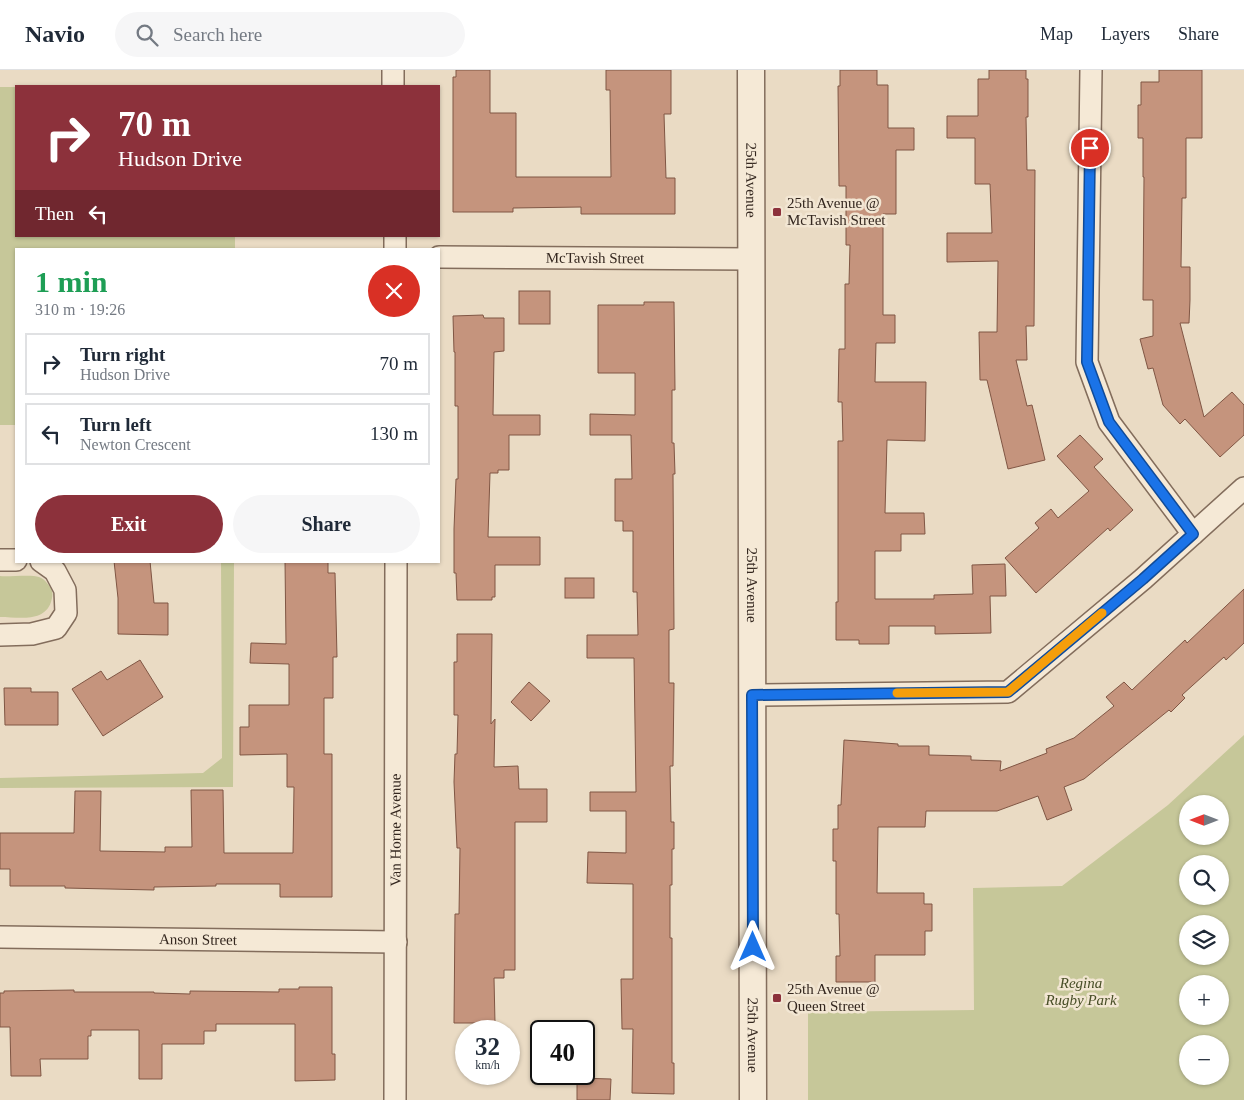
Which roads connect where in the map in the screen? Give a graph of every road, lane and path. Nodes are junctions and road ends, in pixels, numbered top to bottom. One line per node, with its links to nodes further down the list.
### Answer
1 (393, 70): 4 (street)
2 (751, 70): 6 (street, 25th Avenue)
3 (1091, 70): 8 (street)
4 (394, 85)
5 (440, 256): 6 (street, McTavish Street)
6 (751, 259): 14 (street, 25th Avenue)
7 (1244, 488): 8 (street)
8 (1193, 534): 14 (street)
9 (0, 560): 10 (street)
10 (15, 560)
11 (44, 563): 13 (street)
12 (396, 563): 16 (street, Van Horne Avenue)
13 (0, 635)
14 (752, 695): 18 (street, 25th Avenue)
15 (0, 937): 16 (street, Anson Street)
16 (396, 942): 17 (street, Van Horne Avenue)
17 (395, 1100)
18 (753, 1100)

